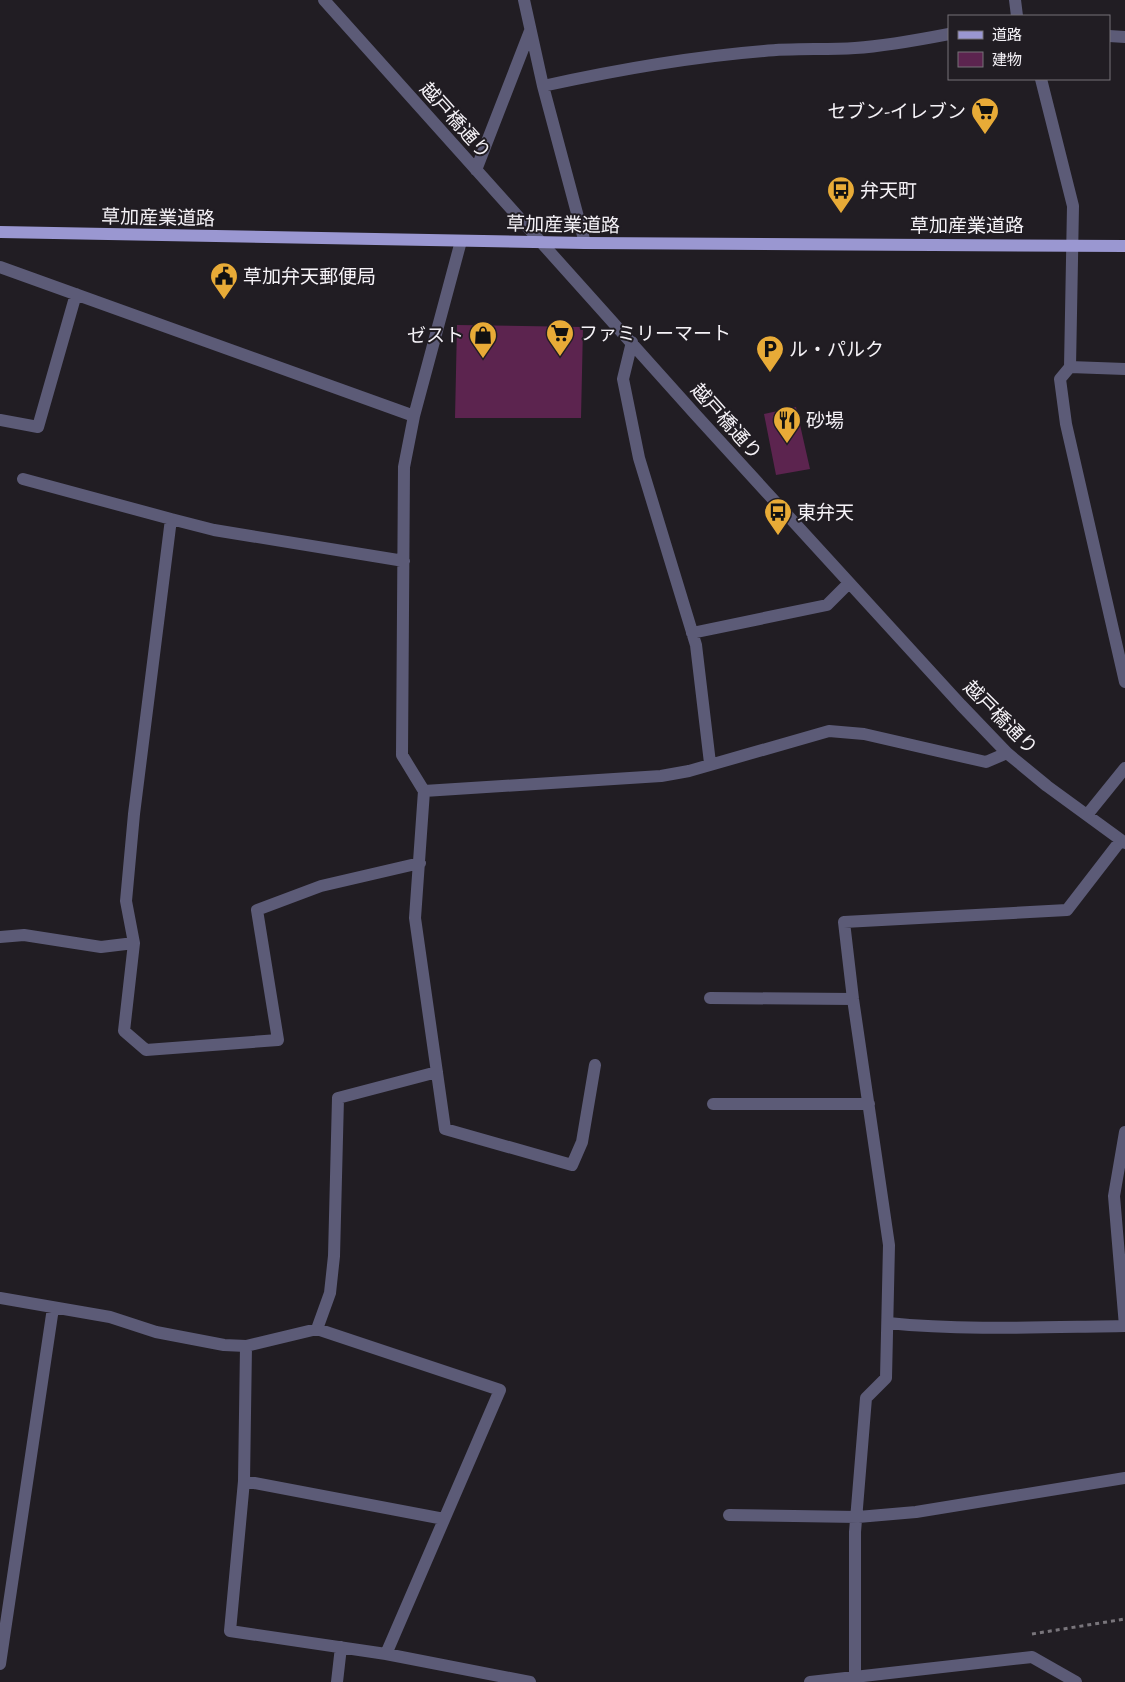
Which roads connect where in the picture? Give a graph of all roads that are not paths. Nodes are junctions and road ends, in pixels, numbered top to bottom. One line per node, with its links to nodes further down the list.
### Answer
1 (324, 0): 11 (street, 越戸橋通り)
2 (524, 0): 5 (street)
3 (1015, 0): 4 (street)
4 (1017, 15)
5 (530, 31): 10 (street); 11 (street)
6 (948, 34): 10 (street)
7 (1110, 36): 8 (street)
8 (1125, 36)
9 (1041, 80): 16 (street)
10 (543, 86): 15 (street)
11 (476, 170): 14 (street, 越戸橋通り)
12 (0, 232): 13 (main road, 草加産業道路)
13 (461, 241): 14 (main road, 草加産業道路); 23 (street)
14 (542, 242): 15 (main road, 草加産業道路); 20 (street, 越戸橋通り)
15 (585, 243): 16 (main road, 草加産業道路)
16 (1074, 244): 17 (main road, 草加産業道路); 21 (street)
17 (1125, 246)
18 (0, 267): 19 (street)
19 (76, 294): 23 (street); 24 (street)
20 (632, 342): 28 (street, 越戸橋通り); 29 (street)
21 (1070, 366): 22 (street); 30 (street)
22 (1125, 369)
23 (414, 416): 27 (street)
24 (0, 420)
25 (23, 479): 26 (street)
26 (171, 519): 27 (street); 39 (street)
27 (404, 561): 34 (street)
28 (849, 583): 29 (street); 31 (street, 越戸橋通り)
29 (692, 633): 32 (street)
30 (1125, 682)
31 (1007, 753): 32 (street); 35 (street, 越戸橋通り)
32 (710, 763): 34 (street)
33 (1125, 768): 35 (street)
34 (424, 791): 37 (street)
35 (1087, 815): 36 (street, 越戸橋通り)
36 (1123, 841): 41 (street)
37 (420, 863): 39 (street); 43 (street)
38 (0, 937): 39 (street)
39 (134, 943)
40 (710, 998): 41 (street)
41 (853, 999): 45 (street)
42 (595, 1065): 43 (street)
43 (437, 1072): 51 (street)
44 (713, 1104): 45 (street)
45 (869, 1104): 49 (street)
46 (1125, 1132): 50 (street)
47 (0, 1298): 48 (street)
48 (53, 1308): 52 (street); 60 (street)
49 (888, 1324): 50 (street); 56 (street)
50 (1125, 1326)
51 (317, 1329): 52 (street); 57 (street)
52 (246, 1346): 54 (street)
53 (1125, 1478): 56 (street)
54 (244, 1481): 57 (street); 58 (street)
55 (729, 1515): 56 (street)
56 (858, 1517): 61 (street)
57 (444, 1519): 59 (street)
58 (341, 1646): 59 (street); 62 (street)
59 (386, 1654): 63 (street)
60 (0, 1664)
61 (855, 1678): 64 (street); 65 (street)
62 (337, 1682)
63 (530, 1682)
64 (810, 1682)
65 (1076, 1682)

